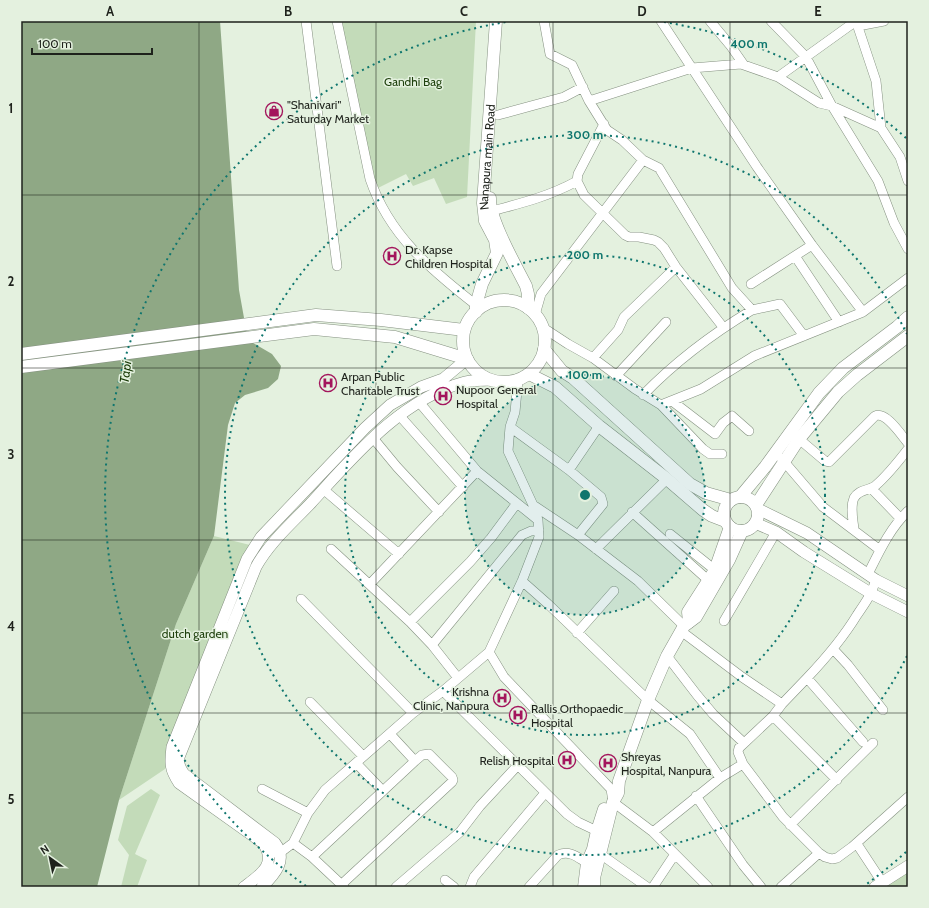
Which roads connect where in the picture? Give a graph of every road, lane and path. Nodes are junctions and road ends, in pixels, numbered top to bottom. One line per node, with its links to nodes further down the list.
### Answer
1 (306, 21): 29 (street)
2 (337, 21): 33 (street)
3 (496, 21): 33 (main road, Nanapura main Road)
4 (503, 21): 18 (main road, Nanapura main Road)
5 (544, 21): 15 (street)
6 (661, 21): 13 (street)
7 (710, 21): 12 (street)
8 (772, 21): 11 (street)
9 (884, 21): 10 (street)
10 (858, 26): 11 (street); 20 (street)
11 (806, 57): 14 (street); 17 (street)
12 (744, 65): 13 (street); 14 (street)
13 (692, 68): 16 (street); 26 (street)
14 (778, 77): 17 (street)
15 (582, 87): 16 (street); 18 (street)
16 (589, 100): 19 (street)
17 (832, 106): 20 (street); 27 (street)
18 (498, 115): 24 (main road, Nanapura main Road)
19 (604, 124): 21 (street); 22 (street)
20 (881, 128): 23 (street)
21 (643, 160): 25 (street); 34 (street)
22 (577, 181): 24 (street); 25 (street)
23 (908, 181)
24 (492, 211): 35 (main road, Nanapura main Road)
25 (602, 214): 30 (street); 35 (street)
26 (812, 245): 28 (street); 36 (street)
27 (908, 249)
28 (795, 256): 32 (street); 39 (street)
29 (337, 266)
30 (676, 267): 41 (street); 47 (street)
31 (908, 278): 36 (street)
32 (751, 284)
33 (476, 308): 35 (main road); 42 (main road)
34 (752, 310): 41 (street); 43 (street)
35 (532, 312): 40 (main road)
36 (863, 312): 39 (street)
37 (908, 317): 65 (main road)
38 (666, 322): 50 (street)
39 (839, 322): 43 (street)
40 (542, 327): 45 (main road); 47 (street)
41 (723, 327): 53 (street)
42 (464, 330): 46 (main road); 48 (main road)
43 (804, 336): 54 (street)
44 (908, 336): 62 (main road)
45 (544, 349): 51 (main road); 74 (main road)
46 (21, 354)
47 (593, 358): 50 (street)
48 (467, 360): 49 (main road); 52 (main road); 147 (street)
49 (21, 367)
50 (616, 376): 53 (street)
51 (523, 377): 52 (main road); 58 (main road); 59 (street)
52 (492, 380): 55 (street)
53 (643, 395): 56 (street)
54 (672, 401): 56 (street); 60 (street)
55 (419, 402): 57 (street); 69 (street)
56 (661, 405): 66 (street)
57 (399, 415): 61 (street); 71 (street)
58 (599, 426): 68 (street); 70 (main road)
59 (510, 427): 68 (street); 76 (street)
60 (749, 431)
61 (373, 438): 73 (street); 79 (street)
62 (800, 439): 63 (street); 67 (main road)
63 (908, 443)
64 (908, 449): 72 (street)
65 (775, 452): 67 (street); 74 (main road)
66 (722, 454)
67 (784, 462): 77 (main road); 85 (street)
68 (569, 470): 89 (street)
69 (477, 471): 71 (street); 75 (street)
70 (667, 479): 80 (street); 84 (main road)
71 (463, 487): 79 (street)
72 (871, 488): 81 (street); 85 (street)
73 (323, 489): 93 (street); 144 (street)
74 (736, 498): 77 (main road); 84 (main road)
75 (517, 503): 82 (street); 105 (street)
76 (534, 505): 82 (street); 89 (street)
77 (757, 507): 83 (main road); 95 (street)
78 (908, 511): 81 (street)
79 (439, 512): 93 (street)
80 (632, 512): 91 (street); 96 (street)
81 (900, 518): 92 (street)
82 (538, 520): 86 (street)
83 (755, 524): 84 (main road); 87 (street)
84 (732, 526): 94 (main road); 106 (main road)
85 (854, 529): 92 (street)
86 (538, 530): 97 (street); 108 (street)
87 (776, 532): 100 (street); 104 (street)
88 (670, 534): 94 (street)
89 (578, 535): 91 (street)
90 (331, 549): 98 (street)
91 (596, 549): 106 (street)
92 (880, 550): 95 (street)
93 (399, 554): 98 (street)
94 (715, 570): 96 (main road)
95 (872, 577): 100 (street); 101 (street)
96 (708, 580): 106 (main road)
97 (522, 581): 107 (street); 110 (street)
98 (370, 584): 105 (street)
99 (614, 591): 107 (street)
100 (872, 594): 103 (street); 109 (street)
101 (908, 596)
102 (301, 599): 119 (street)
103 (908, 612)
104 (724, 621)
105 (410, 622): 108 (street)
106 (685, 627): 111 (main road); 117 (street)
107 (577, 633): 115 (street)
108 (432, 645): 112 (street)
109 (834, 650): 113 (street); 118 (street)
110 (489, 652): 112 (street); 131 (street)
111 (667, 656): 115 (main road); 123 (street)
112 (458, 678): 114 (street)
113 (807, 678): 117 (street); 122 (street)
114 (444, 691): 119 (street); 128 (street)
115 (648, 700): 129 (street); 131 (main road)
116 (310, 702): 125 (street)
117 (782, 704): 120 (street)
118 (883, 710)
119 (413, 713): 121 (street)
120 (773, 716): 123 (street); 130 (street)
121 (390, 734): 125 (street); 126 (street)
122 (864, 742)
123 (744, 743): 127 (street)
124 (873, 743): 130 (street)
125 (359, 760): 133 (street); 138 (street)
126 (415, 761): 133 (street); 154 (street)
127 (743, 764): 129 (street); 139 (street)
128 (518, 765): 134 (street); 157 (street)
129 (720, 778): 135 (street)
130 (837, 780): 139 (street)
131 (615, 785): 137 (main road); 140 (main road)
132 (262, 789): 138 (street)
133 (383, 791): 149 (street)
134 (545, 793): 140 (street); 159 (street)
135 (696, 796): 141 (street); 166 (street)
136 (908, 797): 143 (street)
137 (613, 802): 141 (street); 145 (main road)
138 (308, 813): 142 (street)
139 (790, 825): 146 (street)
140 (597, 831): 145 (main road)
141 (653, 832): 148 (street)
142 (293, 843): 144 (street); 149 (street)
143 (857, 844): 146 (street); 153 (street)
144 (281, 852): 147 (street); 156 (street)
145 (597, 852): 150 (main road); 162 (main road); 163 (street)
146 (819, 853): 167 (street)
147 (269, 854): 155 (street)
148 (675, 854): 164 (street); 165 (street)
149 (312, 857): 154 (street)
150 (587, 863): 160 (street); 161 (main road)
151 (908, 866): 153 (street)
152 (445, 880): 158 (street)
153 (878, 885)
154 (343, 886)
155 (244, 887)
156 (262, 887)
157 (396, 887)
158 (454, 887)
159 (470, 887)
160 (529, 887)
161 (584, 887)
162 (594, 887)
163 (647, 887)
164 (653, 887)
165 (708, 887)
166 (761, 887)
167 (781, 887)

